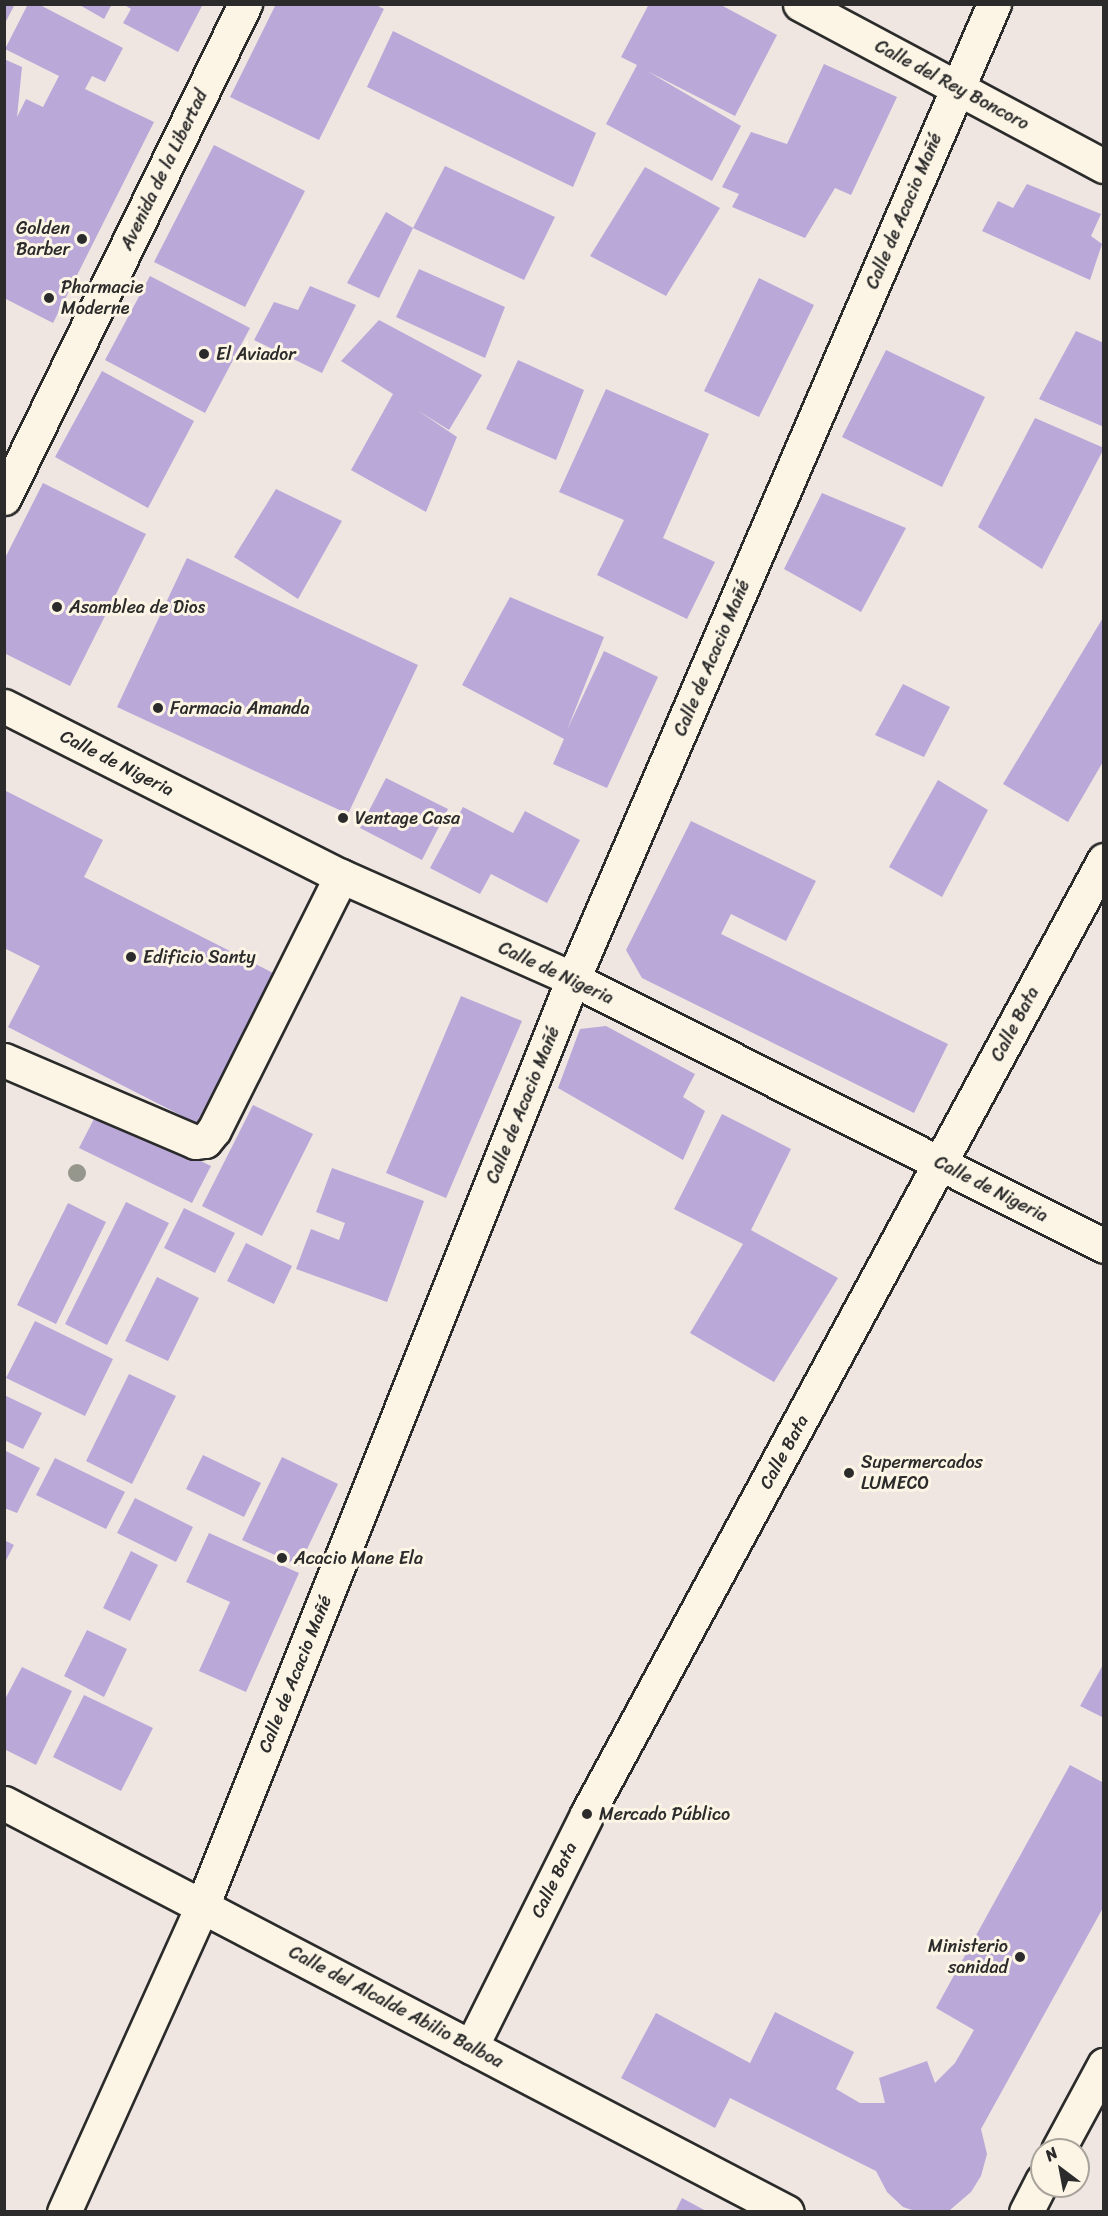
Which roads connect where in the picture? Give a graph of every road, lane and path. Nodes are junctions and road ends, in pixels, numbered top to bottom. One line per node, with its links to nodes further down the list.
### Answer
1 (244, 4): 6 (street, Avenida de la Libertad)
2 (800, 4): 4 (street, Calle del Rey Boncoro)
3 (994, 4): 4 (street, Calle de Acacio Mañé)
4 (957, 88): 5 (street, Calle del Rey Boncoro); 10 (street, Calle de Acacio Mañé)
5 (1104, 166)
6 (4, 498)
7 (4, 706): 9 (street, Calle de Nigeria)
8 (1104, 860): 12 (street, Calle Bata)
9 (341, 876): 10 (street, Calle de Nigeria); 11 (street)
10 (573, 979): 12 (street, Calle de Nigeria); 15 (street, Calle de Acacio Mañé)
11 (4, 1060)
12 (941, 1164): 13 (street, Calle de Nigeria); 16 (street, Calle Bata)
13 (1104, 1246)
14 (4, 1803): 15 (street, Calle del Alcalde Abilio Balboa)
15 (203, 1905): 16 (street, Calle del Alcalde Abilio Balboa); 19 (street, Calle de Acacio Mañé)
16 (471, 2047): 20 (street, Calle del Alcalde Abilio Balboa)
17 (1104, 2065): 18 (street)
18 (1064, 2138)
19 (64, 2211)
20 (787, 2211)

